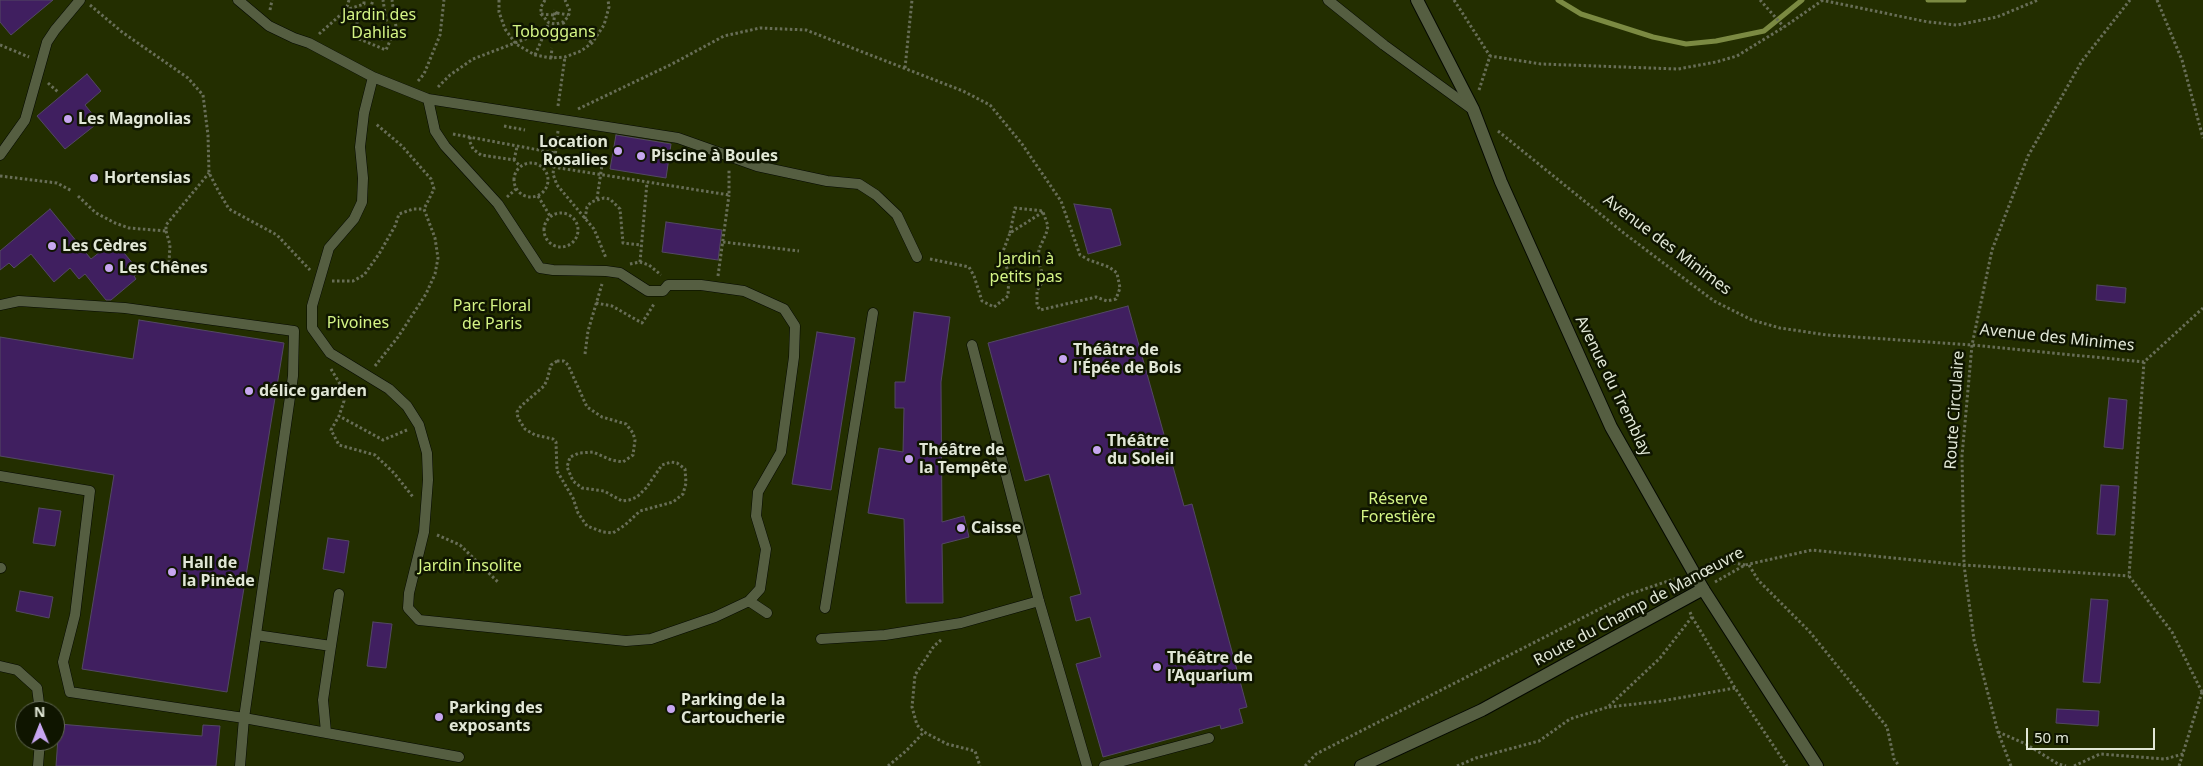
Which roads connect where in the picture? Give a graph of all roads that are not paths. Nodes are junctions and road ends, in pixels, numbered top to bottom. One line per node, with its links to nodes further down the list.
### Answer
1 (80, 0): 8 (lane)
2 (238, 0): 5 (lane)
3 (1328, 0): 7 (lane)
4 (1417, 0): 7 (main road, Avenue du Tremblay)
5 (373, 77): 6 (lane); 16 (lane)
6 (428, 99): 9 (lane); 16 (lane)
7 (1473, 109): 14 (main road, Avenue du Tremblay)
8 (0, 155)
9 (917, 256)
10 (0, 305): 20 (lane)
11 (873, 313): 18 (lane)
12 (972, 345): 17 (lane)
13 (0, 476): 25 (lane)
14 (1702, 589): 34 (main road, Route du Champ de Manœuvre); 35 (main road, Avenue du Tremblay)
15 (339, 594): 22 (lane)
16 (749, 600): 19 (lane)
17 (1039, 601): 21 (lane); 32 (lane)
18 (825, 608)
19 (767, 613)
20 (256, 635): 22 (lane); 25 (lane)
21 (821, 639)
22 (331, 646): 26 (lane)
23 (0, 666): 24 (lane)
24 (39, 701)
25 (244, 718): 26 (lane); 31 (lane)
26 (326, 732): 29 (lane)
27 (1209, 738): 33 (lane)
28 (39, 751): 30 (lane)
29 (459, 757)
30 (38, 766)
31 (240, 766)
32 (1087, 766)
33 (1104, 766)
34 (1361, 766)
35 (1817, 766)

